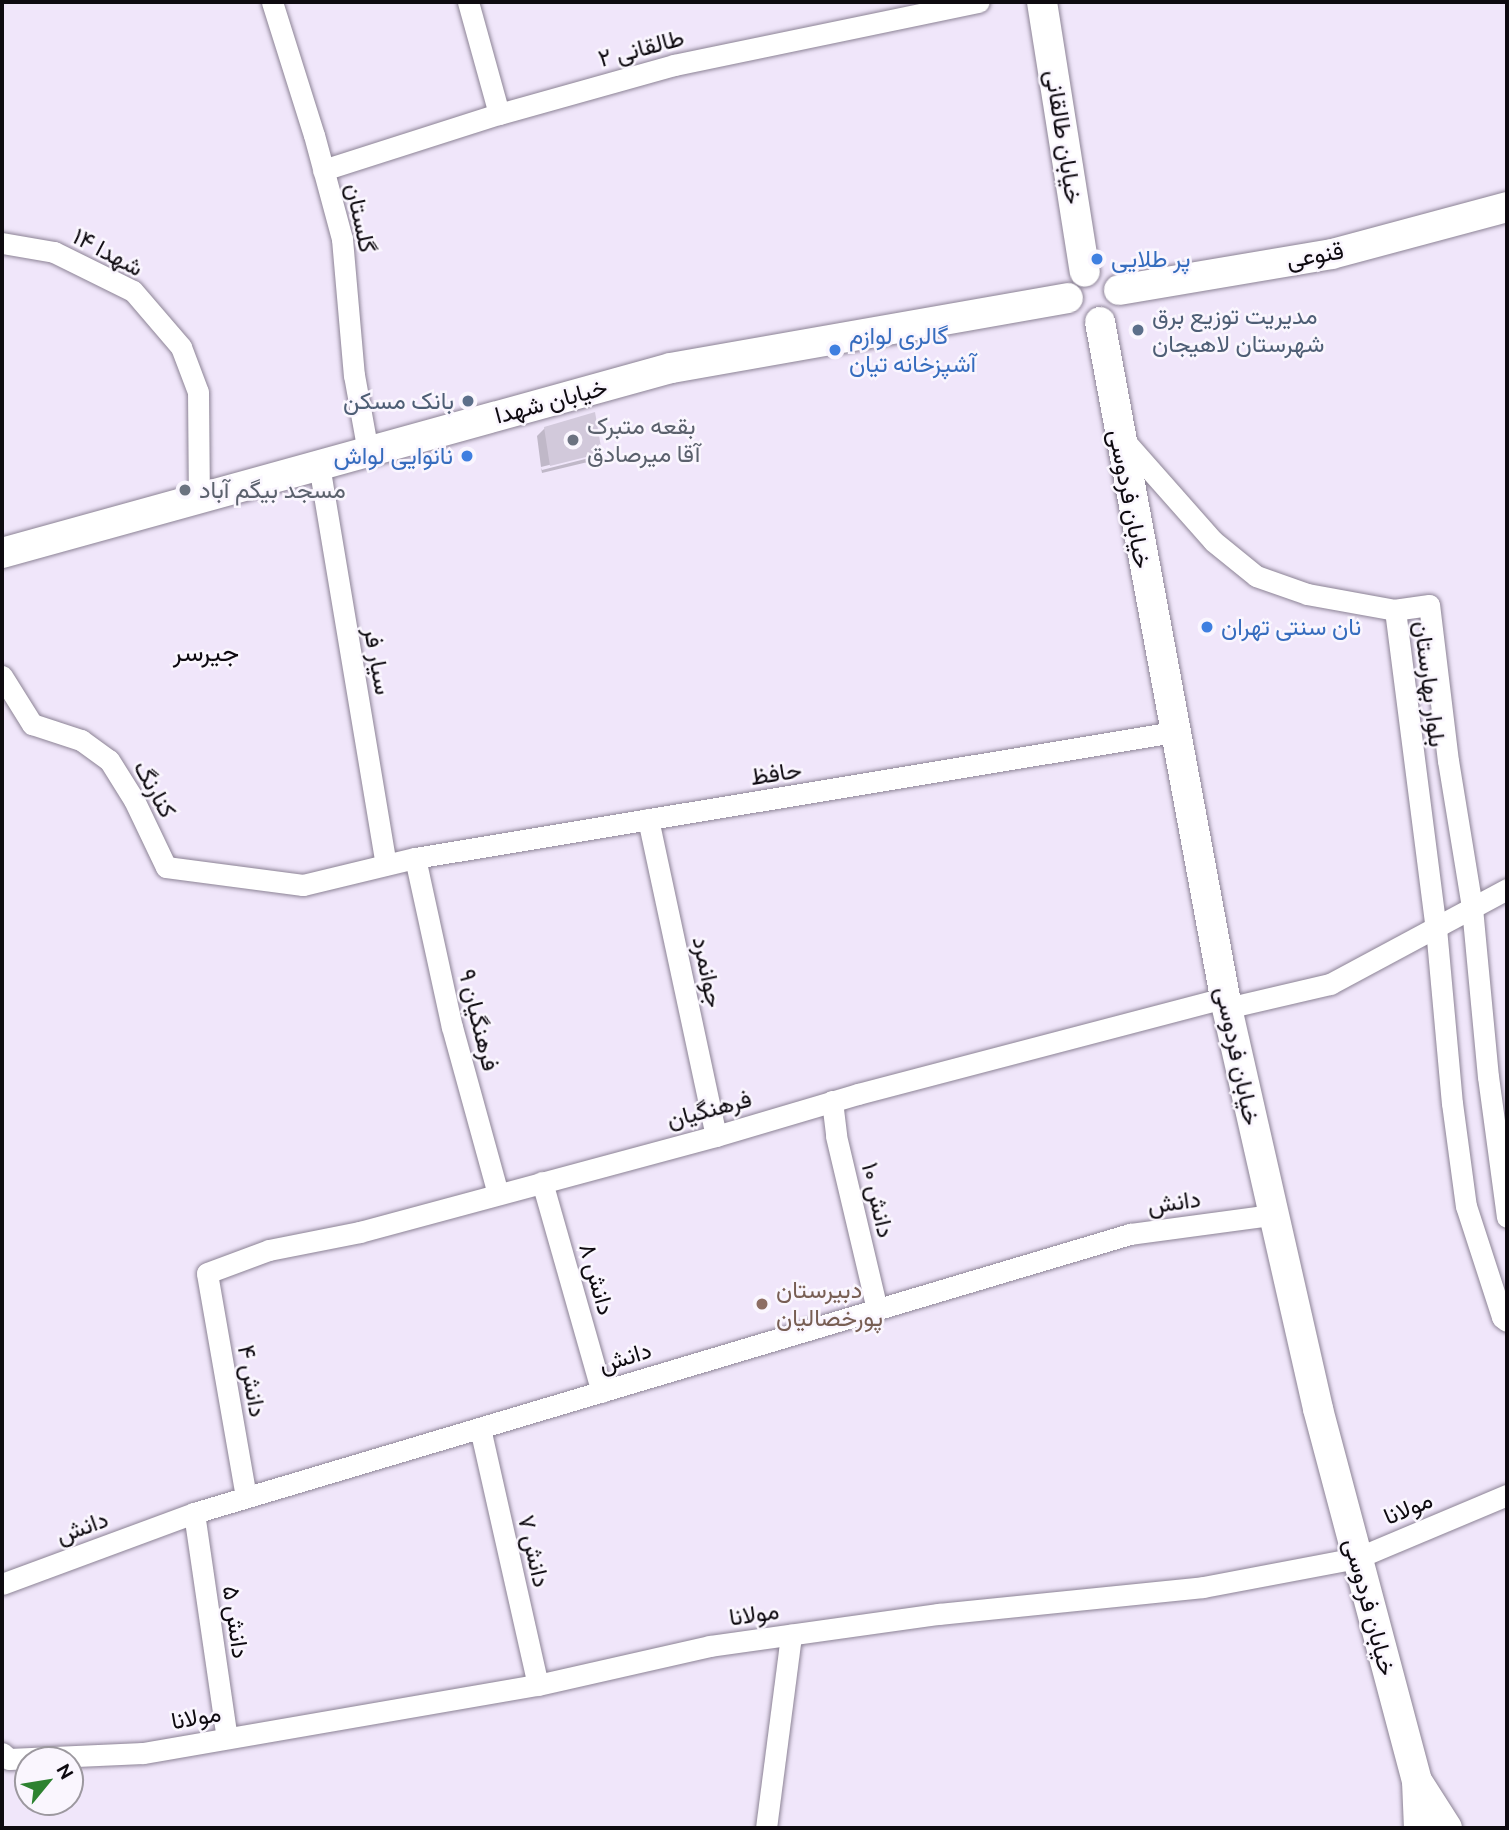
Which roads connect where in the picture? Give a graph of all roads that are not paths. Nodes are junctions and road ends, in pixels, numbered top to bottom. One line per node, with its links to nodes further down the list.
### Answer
1 (272, 2): 6 (street, گلستان)
2 (468, 2): 5 (street)
3 (979, 2): 5 (street, طالقانی ۲)
4 (1042, 2): 9 (main road, خیابان طالقانی)
5 (499, 114): 6 (street, طالقانی ۲)
6 (323, 170): 14 (street, گلستان)
7 (1507, 207): 10 (main road, قنوعی)
8 (2, 243): 16 (street, شهدا ۱۴)
9 (1085, 272): 10 (main road); 11 (main road)
10 (1119, 290): 12 (main road)
11 (1068, 298): 12 (main road); 14 (main road, خیابان شهدا)
12 (1100, 322): 13 (main road, خیابان فردوسی)
13 (1118, 433): 18 (street); 20 (main road, خیابان فردوسی)
14 (368, 452): 15 (main road, خیابان شهدا)
15 (319, 466): 16 (main road, خیابان شهدا); 25 (street, سیار فر)
16 (199, 498): 17 (main road, خیابان شهدا)
17 (2, 553)
18 (1395, 611): 21 (street, بلوار بهارستان); 22 (street, بلوار بهارستان)
19 (2, 676): 26 (street, کنارنگ)
20 (1174, 732): 23 (street, حافظ); 30 (main road, خیابان فردوسی)
21 (1448, 761): 22 (street); 28 (street, بلوار بهارستان)
22 (1415, 779): 29 (street, بلوار بهارستان)
23 (648, 819): 24 (street, حافظ); 35 (street, جوانمرد)
24 (415, 858): 25 (street, حافظ); 37 (street, فرهنگیان ۹)
25 (386, 864): 26 (street, حافظ)
26 (198, 873)
27 (1507, 889): 28 (street, فرهنگیان)
28 (1472, 907): 29 (street, فرهنگیان); 31 (street, بلوار بهارستان)
29 (1436, 928): 30 (street, فرهنگیان); 34 (street, بلوار بهارستان)
30 (1226, 1003): 32 (street, فرهنگیان); 38 (main road, خیابان فردوسی)
31 (1498, 1091): 33 (street, بلوار بهارستان)
32 (832, 1101): 35 (street, فرهنگیان); 41 (street, دانش ۱۰)
33 (1493, 1123): 34 (street); 39 (street, بلوار بهارستان)
34 (1456, 1130): 42 (street, بلوار بهارستان)
35 (716, 1136): 36 (street, فرهنگیان)
36 (541, 1182): 37 (street, فرهنگیان); 43 (street, دانش ۸)
37 (498, 1194): 40 (street, فرهنگیان)
38 (1271, 1215): 41 (street, دانش); 48 (main road, خیابان فردوسی)
39 (1507, 1217)
40 (207, 1273): 46 (street, دانش ۴)
41 (877, 1310): 43 (street, دانش)
42 (1507, 1321)
43 (602, 1392): 44 (street, دانش)
44 (480, 1428): 46 (street, دانش); 51 (street, دانش ۷)
45 (1507, 1494): 48 (street, مولانا)
46 (246, 1497): 47 (street, دانش)
47 (194, 1513): 49 (street, دانش); 52 (street, دانش ۵)
48 (1357, 1558): 50 (street, مولانا); 54 (main road, خیابان فردوسی)
49 (2, 1584)
50 (791, 1635): 51 (street, مولانا); 55 (street)
51 (538, 1685): 52 (street, مولانا)
52 (227, 1738): 53 (street, مولانا)
53 (2, 1753)
54 (1416, 1781): 56 (main road); 57 (main road)
55 (766, 1828)
56 (1419, 1828)
57 (1447, 1828)

